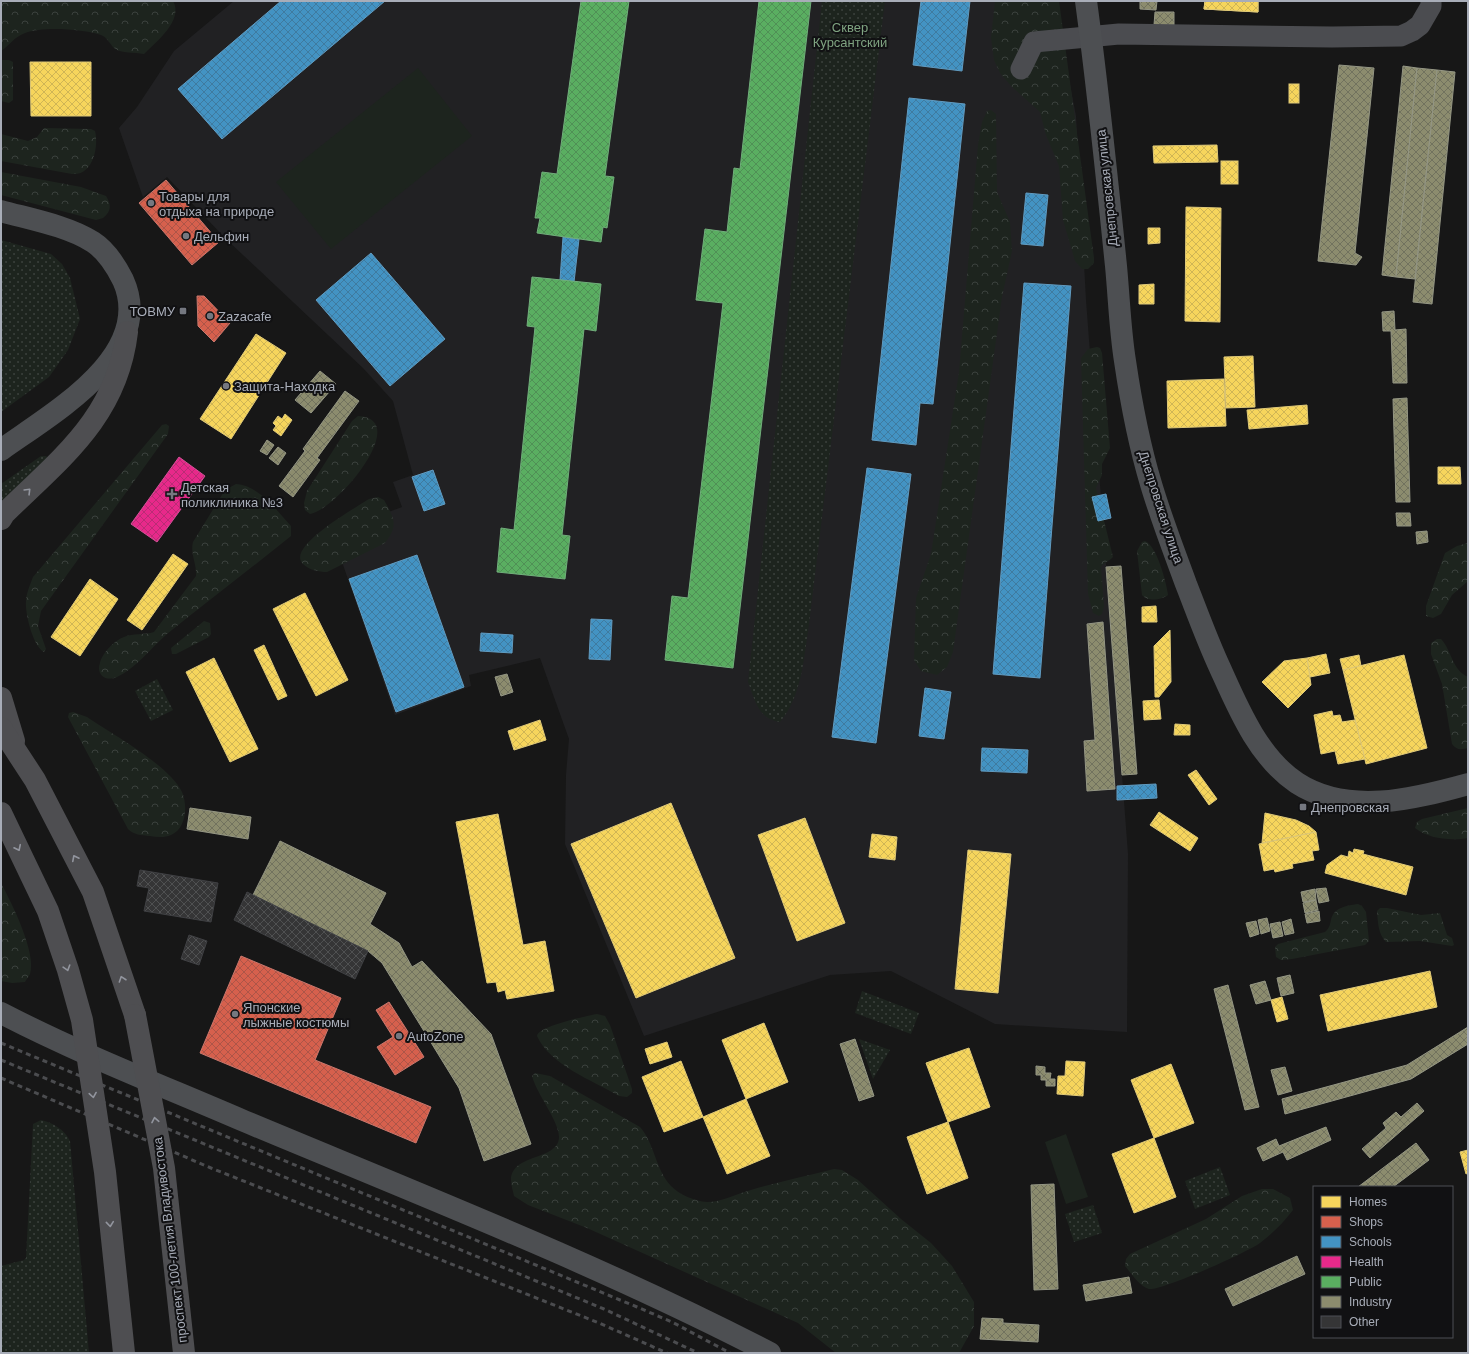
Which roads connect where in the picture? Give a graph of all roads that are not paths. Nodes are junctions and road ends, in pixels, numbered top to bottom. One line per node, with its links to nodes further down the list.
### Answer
1 (1086, 1): 3 (main road, Днепровская улица)
2 (1431, 1): 3 (street)
3 (1091, 36): 4 (street); 12 (main road, Днепровская улица)
4 (1021, 69)
5 (1, 211): 6 (main road)
6 (127, 332): 7 (main road); 8 (highway, one-way to 6)
7 (1, 450)
8 (1, 519)
9 (1, 698): 11 (highway)
10 (1, 728): 11 (highway, проспект 100-летия Владивостока)
11 (17, 752): 16 (highway, проспект 100-летия Владивостока, one-way to 11, bridge)
12 (1468, 784)
13 (1, 813): 15 (highway, one-way to 15, bridge)
14 (1, 1013): 17 (main road)
15 (124, 1353)
16 (184, 1353)
17 (770, 1353)

